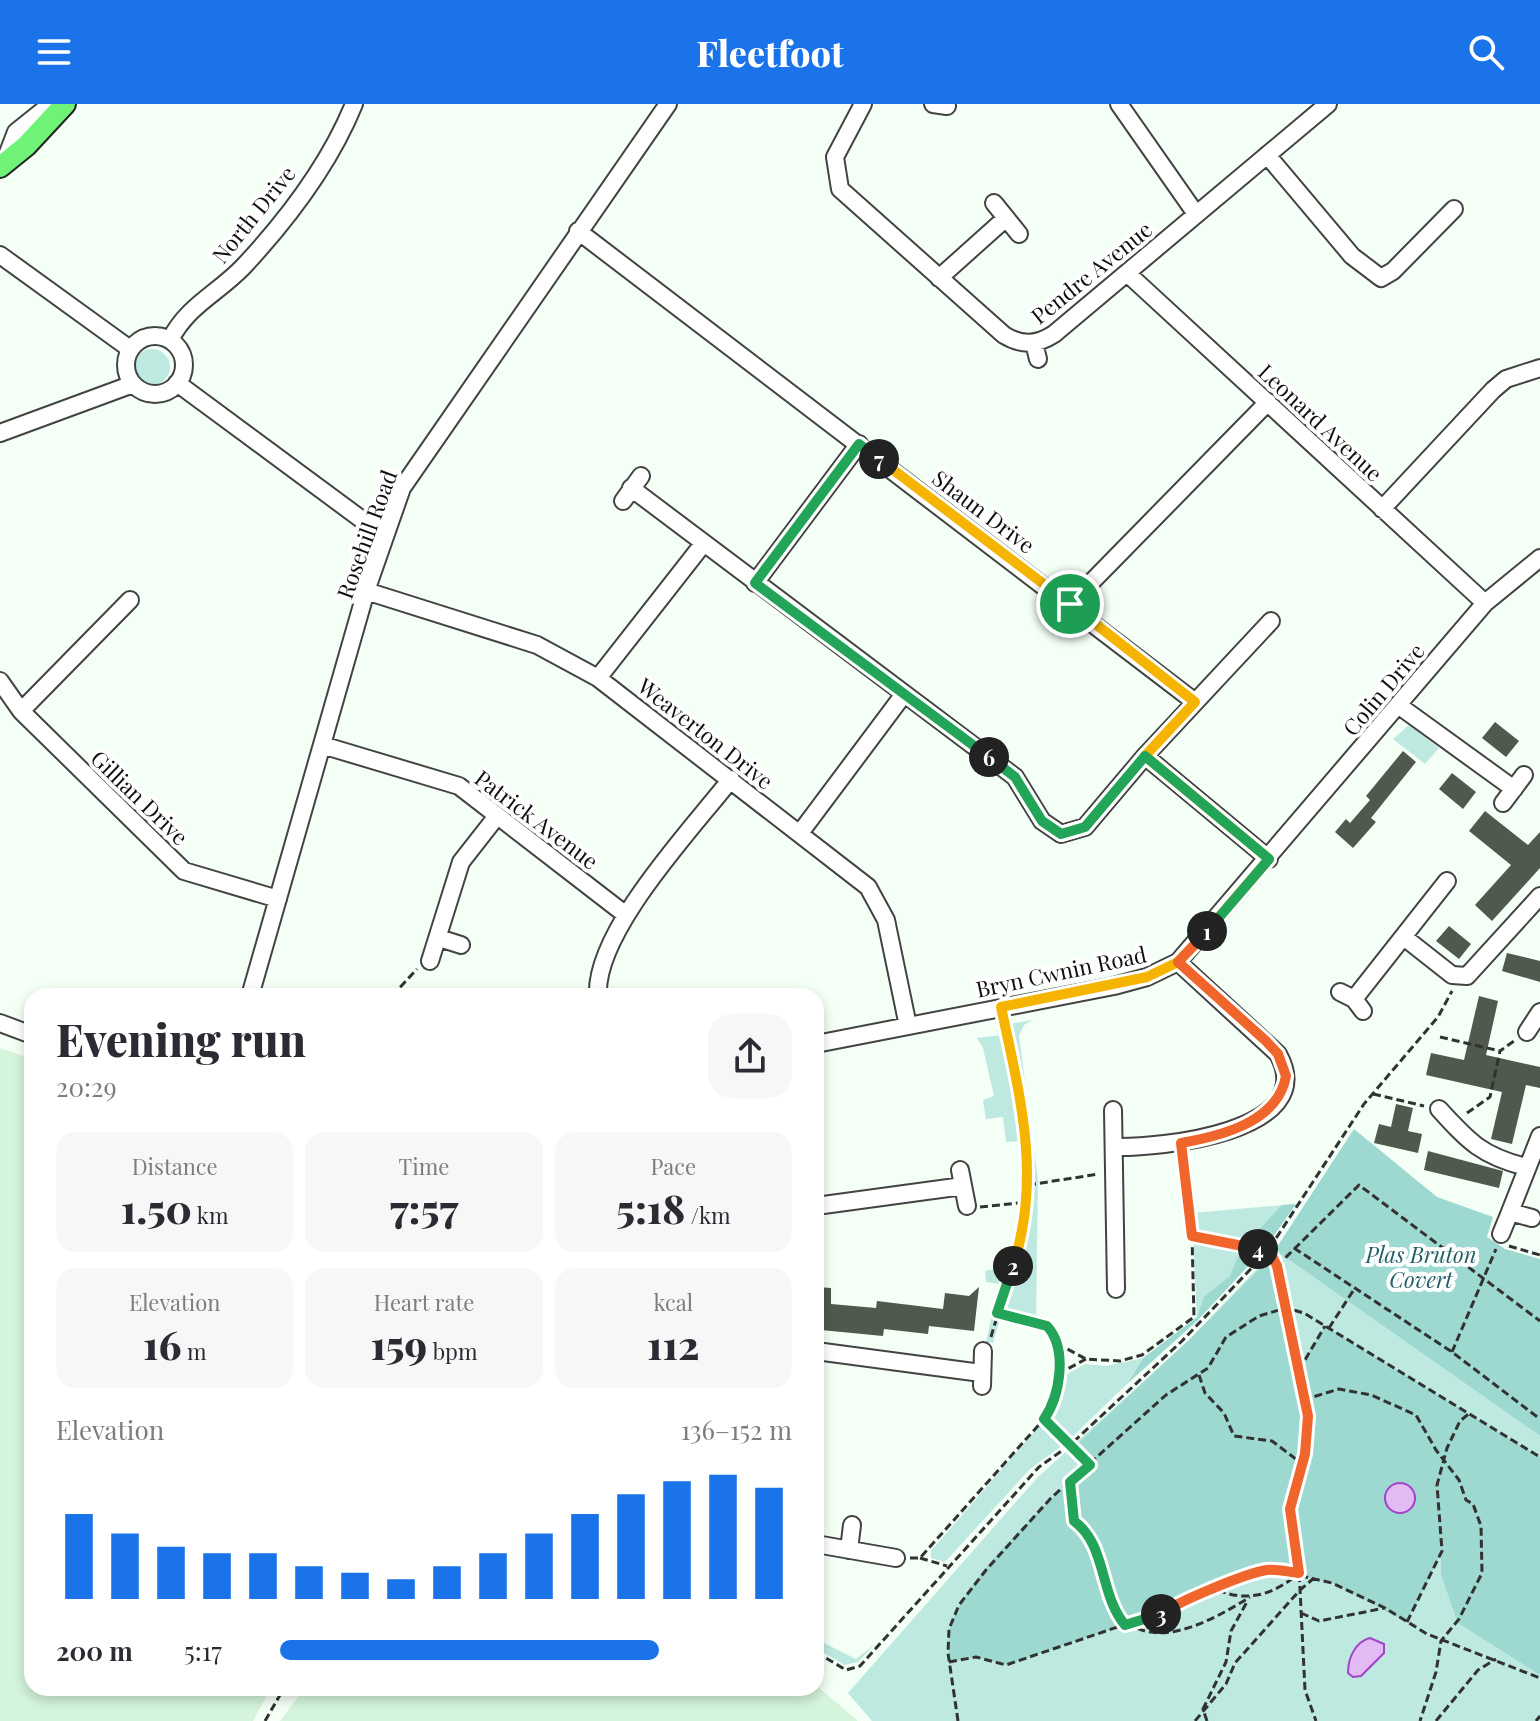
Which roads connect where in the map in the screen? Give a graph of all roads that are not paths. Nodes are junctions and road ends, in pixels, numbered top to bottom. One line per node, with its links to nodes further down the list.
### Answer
1 (51, 104): 9 (street)
2 (65, 104): 9 (main road)
3 (354, 104): 19 (street, North Drive)
4 (668, 104): 14 (street, Rosehill Road)
5 (863, 104): 18 (street, Pendre Avenue)
6 (1119, 104): 12 (street)
7 (1328, 104): 8 (street, Pendre Avenue)
8 (1267, 155): 11 (street); 12 (street, Pendre Avenue)
9 (2, 166)
10 (994, 203): 13 (street)
11 (1454, 209)
12 (1196, 214): 17 (street, Pendre Avenue)
13 (1006, 218): 15 (street); 18 (street)
14 (578, 231): 26 (street, Shaun Drive); 29 (street, Rosehill Road)
15 (1019, 234)
16 (0, 255): 20 (street)
17 (1128, 274): 18 (street, Pendre Avenue); 24 (street, Leonard Avenue)
18 (939, 278)
19 (170, 340): 20 (street); 22 (street)
20 (130, 349): 23 (street)
21 (1540, 368): 28 (street)
22 (177, 383): 23 (street); 29 (street)
23 (133, 384): 25 (street)
24 (1268, 402): 28 (street, Leonard Avenue); 36 (street)
25 (0, 433)
26 (859, 444): 32 (street); 36 (street, Shaun Drive)
27 (632, 488): 30 (street)
28 (1382, 509): 35 (street, Leonard Avenue)
29 (384, 536): 33 (street, Rosehill Road)
30 (703, 544): 32 (street); 38 (street)
31 (1540, 558): 35 (street, Colin Drive)
32 (755, 583): 40 (street)
33 (366, 591): 38 (street, Weaverton Drive); 44 (street, Rosehill Road)
34 (130, 600): 43 (street)
35 (1485, 603): 42 (street, Colin Drive)
36 (1070, 604): 41 (street, Shaun Drive)
37 (1271, 621): 41 (street)
38 (598, 678): 46 (street, Weaverton Drive)
39 (0, 681): 43 (street, Gillian Drive)
40 (904, 694): 45 (street); 49 (street)
41 (1195, 702): 45 (street)
42 (1398, 705): 47 (street); 50 (street, Colin Drive)
43 (21, 711): 53 (street, Gillian Drive)
44 (322, 745): 48 (street, Patrick Avenue); 53 (street, Rosehill Road)
45 (1145, 756): 50 (street)
46 (731, 779): 49 (street, Weaverton Drive); 54 (street)
47 (1503, 803)
48 (497, 816): 54 (street, Patrick Avenue); 55 (street)
49 (800, 833): 65 (street, Weaverton Drive)
50 (1269, 859): 59 (street, Bryn Cwnin Road)
51 (1447, 881): 56 (street)
52 (1540, 896): 56 (street)
53 (278, 899): 60 (street, Rosehill Road)
54 (626, 915): 61 (street)
55 (439, 938): 57 (street); 58 (street)
56 (1405, 938): 62 (street)
57 (461, 945)
58 (430, 961)
59 (1178, 962): 65 (street, Bryn Cwnin Road); 72 (street)
60 (252, 988)
61 (600, 988)
62 (1352, 1001)
63 (1540, 1012): 67 (street)
64 (0, 1023): 66 (street)
65 (908, 1026): 68 (street, Bryn Cwnin Road)
66 (24, 1032)
67 (1527, 1032)
68 (824, 1042)
69 (1439, 1109): 73 (street)
70 (1113, 1110): 72 (street)
71 (1540, 1136): 73 (street)
72 (1114, 1147): 79 (street)
73 (1526, 1167): 76 (street)
74 (824, 1204): 75 (street)
75 (967, 1206)
76 (1510, 1212): 77 (street); 78 (street)
77 (1532, 1218)
78 (1501, 1234)
79 (1116, 1289)
80 (983, 1351): 81 (street)
81 (824, 1352)
82 (852, 1525): 84 (street)
83 (824, 1545): 84 (street)
84 (849, 1550): 85 (street)
85 (896, 1558)

